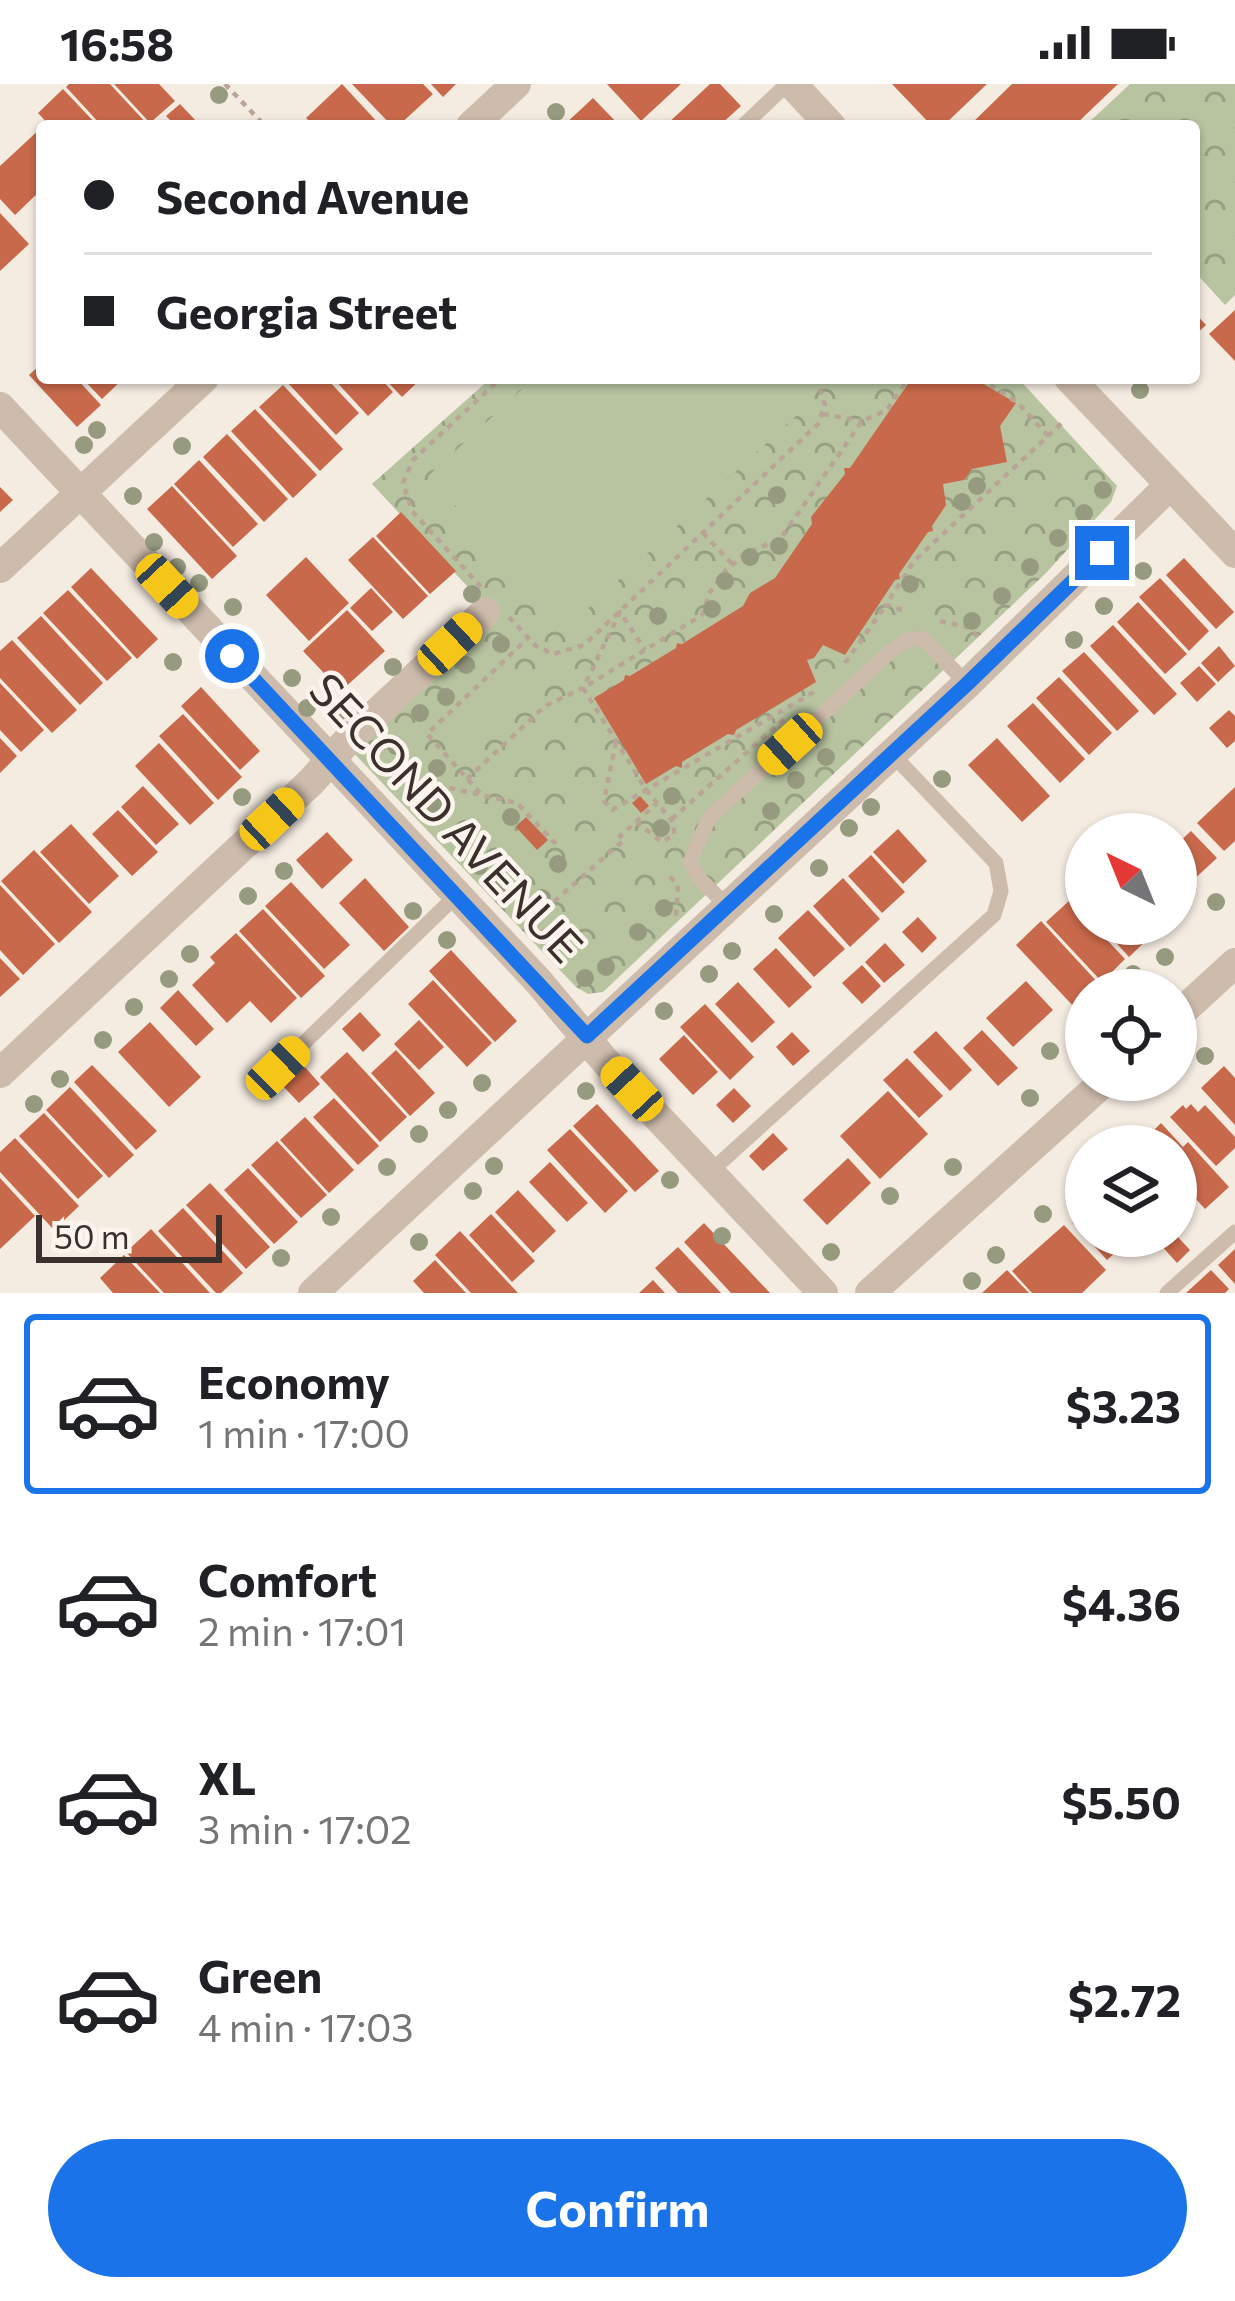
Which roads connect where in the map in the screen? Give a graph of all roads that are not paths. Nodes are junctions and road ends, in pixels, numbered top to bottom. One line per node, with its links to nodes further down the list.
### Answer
1 (516, 84): 3 (street)
2 (789, 84): 4 (lane); 5 (street)
3 (477, 120)
4 (750, 120)
5 (825, 120)
6 (197, 384): 10 (street)
7 (1076, 384): 9 (street)
8 (0, 407): 10 (street, SECOND AVENUE)
9 (1170, 485): 11 (street); 14 (street)
10 (79, 492): 12 (street); 16 (street, SECOND AVENUE)
11 (1235, 553)
12 (0, 568)
13 (487, 600): 16 (street)
14 (967, 684): 15 (street); 18 (lane)
15 (892, 754): 18 (street); 25 (lane)
16 (330, 760): 17 (street, SECOND AVENUE); 23 (street)
17 (458, 894): 21 (street, SECOND AVENUE); 22 (lane)
18 (726, 905): 21 (street)
19 (1235, 963): 20 (street)
20 (1197, 998)
21 (587, 1036): 25 (street, SECOND AVENUE); 27 (street)
22 (278, 1068)
23 (0, 1073)
24 (1083, 1101): 29 (street)
25 (710, 1172): 28 (street, SECOND AVENUE)
26 (1235, 1232): 30 (lane)
27 (313, 1293)
28 (824, 1293)
29 (870, 1293)
30 (1167, 1293)

